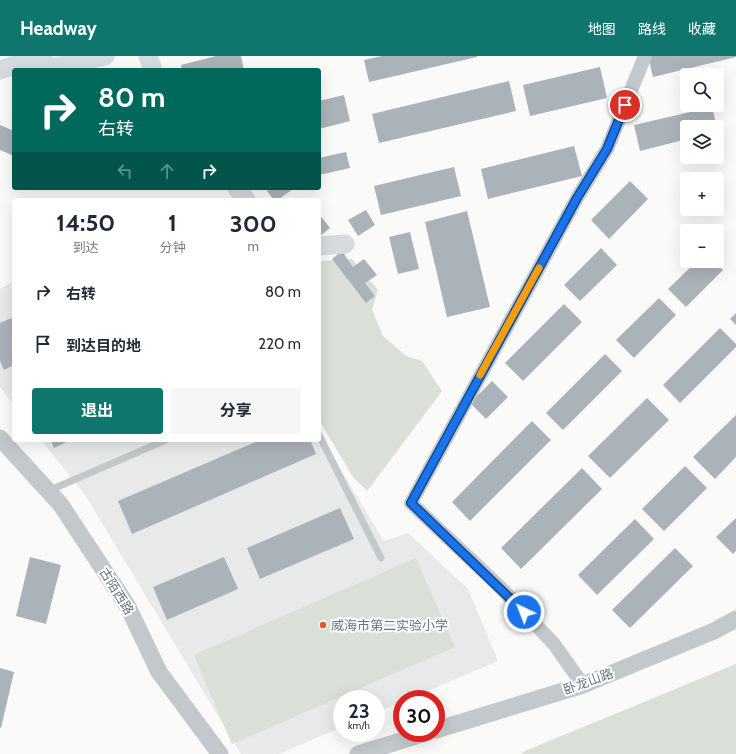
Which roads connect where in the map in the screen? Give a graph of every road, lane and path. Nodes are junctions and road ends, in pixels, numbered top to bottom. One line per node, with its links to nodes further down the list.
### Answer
1 (43, 56): 7 (main road)
2 (105, 56): 5 (main road)
3 (148, 56): 6 (main road)
4 (645, 56): 18 (street)
5 (51, 68)
6 (152, 68)
7 (0, 70)
8 (12, 76): 9 (main road)
9 (0, 79)
10 (346, 244): 11 (main road)
11 (321, 246)
12 (0, 438): 15 (street, 古陌西路)
13 (321, 439): 16 (lane)
14 (161, 442): 15 (lane)
15 (48, 491): 21 (street, 古陌西路)
16 (381, 558)
17 (736, 619): 18 (street, 卧龙山路)
18 (583, 685): 19 (street, 卧龙山路)
19 (445, 727)
20 (397, 742): 22 (street)
21 (220, 754)
22 (358, 754)

